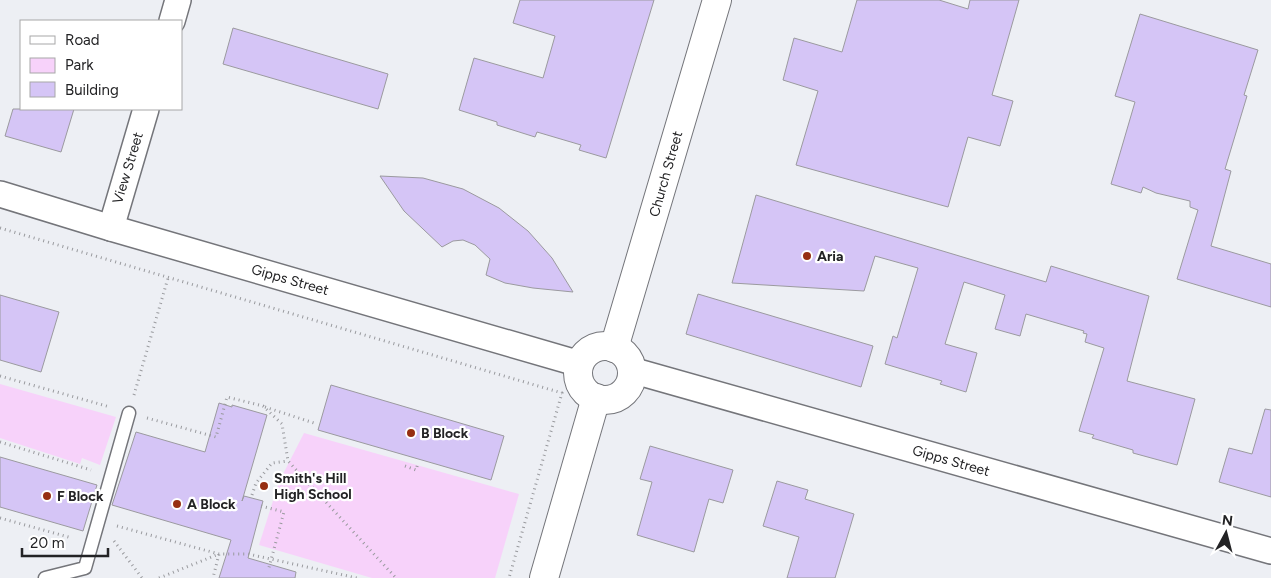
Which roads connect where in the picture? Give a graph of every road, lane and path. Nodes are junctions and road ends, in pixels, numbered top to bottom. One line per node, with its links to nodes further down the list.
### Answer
1 (178, 0): 3 (street)
2 (717, 0): 9 (street, Church Street)
3 (172, 20)
4 (146, 110): 7 (street, View Street)
5 (0, 194): 7 (street, Gipps Street)
6 (0, 228): 8 (path)
7 (111, 228): 10 (street, Gipps Street)
8 (168, 278): 14 (path); 36 (path)
9 (614, 348): 10 (street); 11 (street)
10 (580, 364): 12 (street)
11 (631, 370): 12 (street); 27 (street, Gipps Street)
12 (596, 398): 37 (street)
13 (262, 406): 15 (path); 16 (path); 18 (path)
14 (129, 412): 21 (lane)
15 (317, 424)
16 (216, 436)
17 (0, 442): 21 (path)
18 (288, 461): 22 (path); 35 (path)
19 (418, 463): 20 (path)
20 (405, 466)
21 (111, 476): 25 (lane)
22 (252, 495)
23 (261, 506): 29 (path, bridge)
24 (0, 518): 26 (path)
25 (98, 521): 26 (lane); 28 (path); 31 (path)
26 (92, 544): 30 (lane)
27 (1271, 551)
28 (219, 554): 32 (path); 33 (path); 34 (path)
29 (268, 571)
30 (44, 578)
31 (142, 578)
32 (160, 578)
33 (213, 578)
34 (357, 578)
35 (396, 578)
36 (509, 578)
37 (544, 578)

